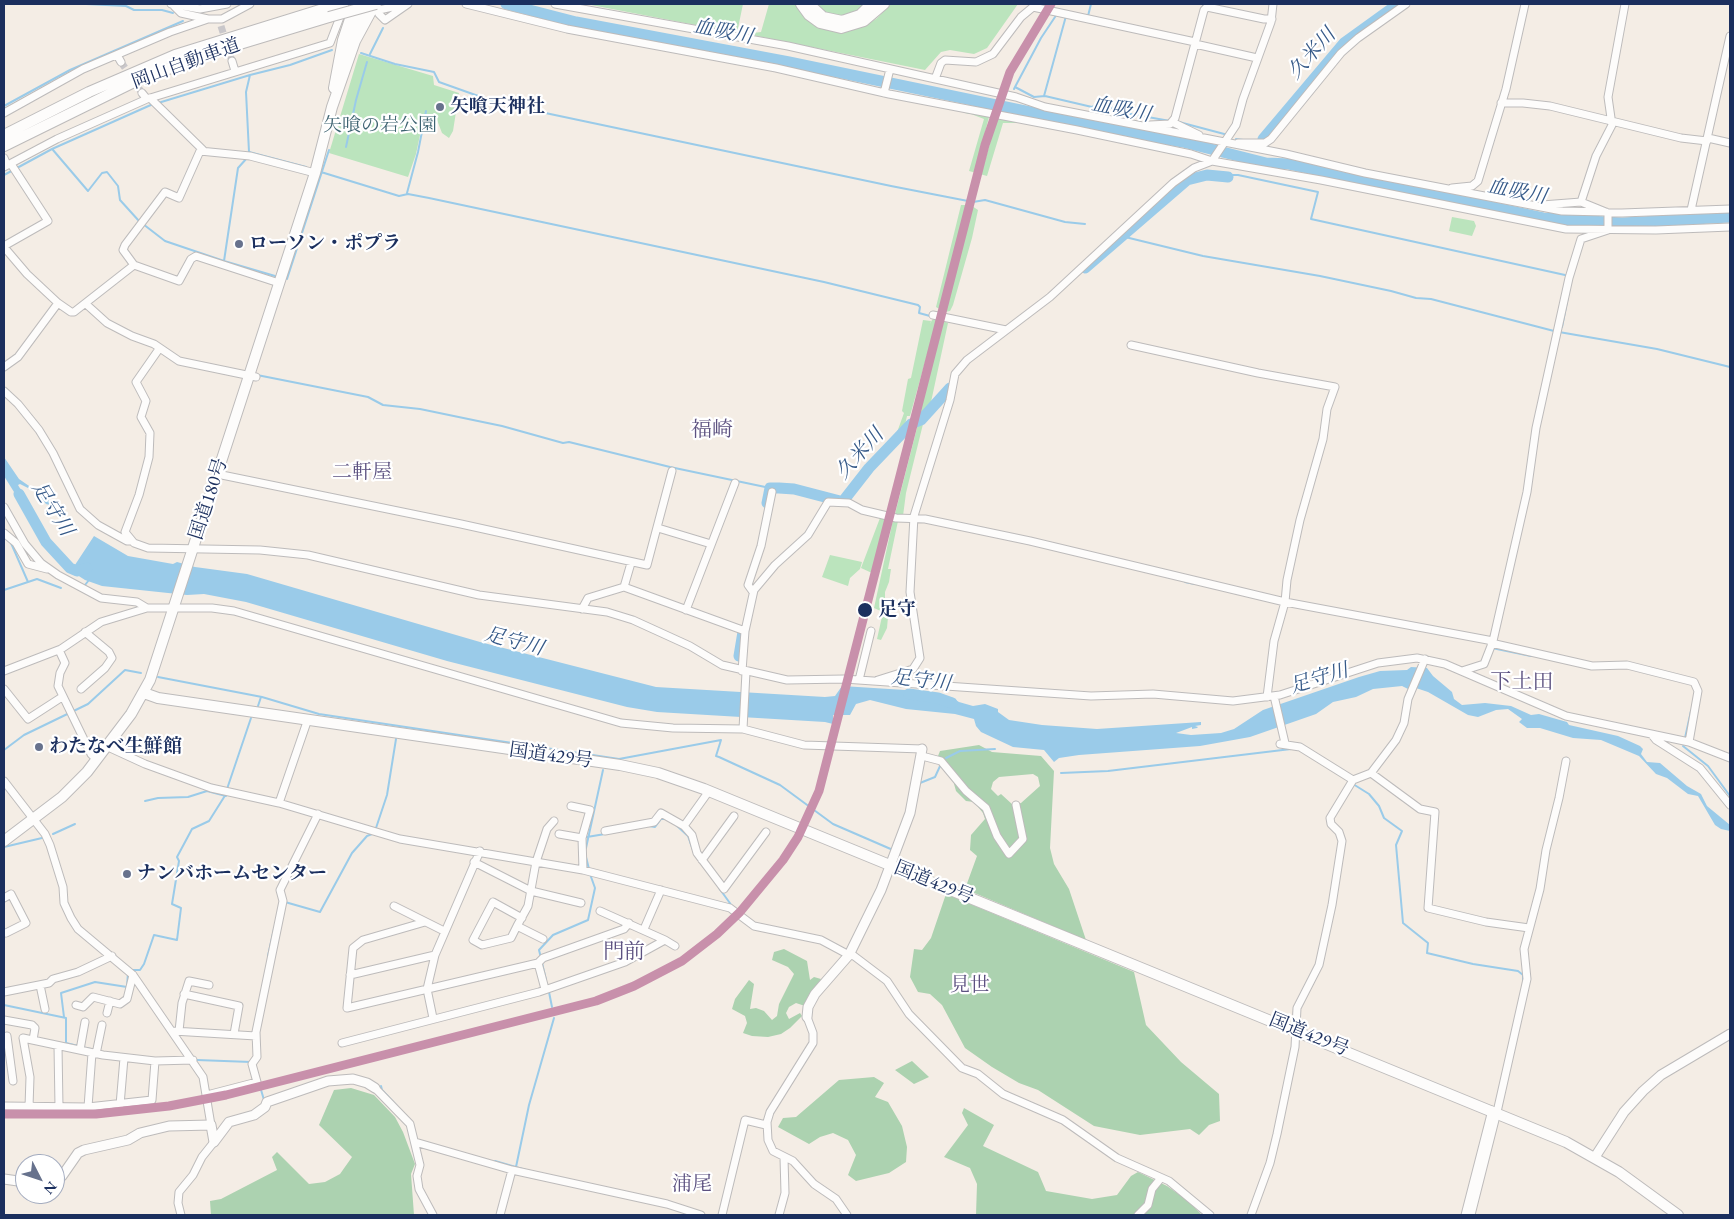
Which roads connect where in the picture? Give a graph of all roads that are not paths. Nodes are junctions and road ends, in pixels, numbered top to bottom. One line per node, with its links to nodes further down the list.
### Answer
1 (171, 4): 2 (street); 18 (street)
2 (227, 4)
3 (250, 4): 18 (street)
4 (340, 4): 24 (street); 36 (highway, 岡山自動車道)
5 (355, 4): 31 (highway)
6 (408, 4): 17 (street); 17 (street)
7 (466, 4): 27 (street)
8 (555, 4): 25 (street)
9 (801, 4): 12 (highway)
10 (809, 4): 11 (highway)
11 (871, 4)
12 (884, 4)
13 (1273, 4): 19 (street)
14 (1406, 4): 40 (street)
15 (1525, 4): 30 (street)
16 (1625, 4): 33 (street)
17 (373, 8): 31 (highway, 国道180号); 41 (highway, 岡山自動車道, bridge)
18 (208, 19): 32 (street)
19 (1272, 19): 21 (street); 22 (street)
20 (1730, 36): 38 (street)
21 (1195, 43): 22 (street); 26 (street); 34 (street)
22 (1257, 58): 40 (street)
23 (232, 61): 24 (street)
24 (235, 71): 29 (street)
25 (890, 71): 26 (street); 27 (street)
26 (935, 78): 35 (street)
27 (884, 91): 43 (street)
28 (142, 93): 29 (street)
29 (151, 101): 42 (street); 44 (street)
30 (1501, 103): 33 (street); 46 (street)
31 (332, 107): 45 (highway, 国道180号)
32 (4, 113)
33 (1612, 121): 38 (street); 47 (street)
34 (1172, 122): 35 (street); 37 (street)
35 (1146, 127): 37 (street)
36 (4, 135)
37 (1204, 139): 40 (street)
38 (1708, 140): 39 (street); 50 (street)
39 (1730, 143)
40 (1224, 145): 43 (street); 46 (street)
41 (4, 146)
42 (203, 150): 45 (street); 55 (street)
43 (1213, 159): 53 (street); 60 (street)
44 (9, 166): 54 (street)
45 (315, 173): 56 (highway, 国道180号)
46 (1442, 189): 48 (street)
47 (1581, 202): 48 (street); 51 (street)
48 (1537, 206): 51 (street)
49 (1730, 209): 50 (street)
50 (1691, 210): 51 (street)
51 (1607, 213): 53 (street)
52 (1730, 227): 53 (street)
53 (1608, 229): 89 (street)
54 (4, 246): 57 (street)
55 (134, 265): 56 (street); 58 (street)
56 (279, 283): 64 (highway, 国道180号)
57 (58, 303): 58 (street); 63 (street)
58 (86, 304): 62 (street)
59 (933, 315): 60 (street)
60 (1006, 330): 71 (street)
61 (1130, 345): 82 (street)
62 (159, 348): 64 (street); 74 (street)
63 (4, 367)
64 (253, 376): 67 (highway, 国道180号)
65 (4, 391): 74 (street)
66 (672, 471): 72 (street)
67 (217, 474): 76 (highway, 国道180号); 77 (street)
68 (735, 483): 75 (street)
69 (772, 492): 80 (street)
70 (4, 507): 78 (street)
71 (914, 519): 80 (street); 82 (street); 96 (street)
72 (658, 528): 75 (street); 77 (street)
73 (4, 533): 78 (street)
74 (131, 540): 76 (street)
75 (711, 544): 85 (street)
76 (192, 551): 81 (highway, 国道180号); 84 (street)
77 (631, 563): 79 (street)
78 (47, 569): 83 (street)
79 (624, 587): 84 (street); 85 (street)
80 (753, 592): 86 (street)
81 (175, 603): 83 (street); 99 (highway, 国道180号); 103 (street)
82 (1285, 604): 89 (street); 101 (street)
83 (147, 608): 88 (street)
84 (582, 609): 94 (street)
85 (686, 610): 86 (street)
86 (745, 631): 94 (street)
87 (871, 631): 95 (street)
88 (85, 632): 90 (street); 98 (street)
89 (1491, 644): 93 (street); 105 (street)
90 (59, 650): 92 (street); 100 (street)
91 (1424, 660): 93 (street); 101 (street); 111 (street)
92 (4, 670)
93 (1462, 671): 104 (street)
94 (745, 674): 95 (street); 103 (street)
95 (859, 680): 96 (street)
96 (874, 681): 101 (street)
97 (4, 689): 100 (street)
98 (81, 689)
99 (144, 693): 102 (highway, 国道429号); 106 (highway, 国道180号)
100 (62, 697): 109 (street)
101 (1272, 698): 113 (street)
102 (308, 720): 114 (highway, 国道429号); 115 (street)
103 (743, 728): 107 (street)
104 (1652, 735): 105 (street); 118 (street)
105 (1689, 742): 108 (street)
106 (108, 747): 109 (highway, 国道180号); 115 (street)
107 (922, 752): 116 (street); 133 (main road)
108 (1730, 758)
109 (96, 760): 121 (highway, 国道180号)
110 (1566, 761): 145 (street)
111 (1370, 773): 113 (street); 145 (street)
112 (4, 781): 121 (street)
113 (1352, 782): 173 (street)
114 (709, 791): 123 (street); 133 (highway, 国道429号)
115 (279, 803): 119 (street)
116 (1016, 805)
117 (571, 806): 127 (street)
118 (1730, 806)
119 (318, 814): 129 (street); 178 (street)
120 (734, 816): 130 (street)
121 (34, 820): 128 (highway, 国道180号); 154 (street)
122 (554, 821): 132 (street)
123 (684, 826): 124 (street); 130 (street)
124 (605, 831)
125 (766, 832): 130 (street)
126 (558, 834): 127 (street)
127 (582, 838): 134 (street)
128 (4, 841)
129 (480, 851): 131 (street); 132 (street)
130 (702, 860)
131 (474, 862): 135 (street); 147 (street)
132 (536, 862): 134 (street); 135 (street)
133 (891, 865): 153 (main road); 173 (highway, 国道429号)
134 (583, 870): 136 (street)
135 (531, 890): 138 (street); 141 (street)
136 (661, 890): 146 (street); 153 (street)
137 (4, 898): 148 (street)
138 (581, 902)
139 (394, 906): 142 (street)
140 (600, 912): 143 (street)
141 (522, 918): 144 (street); 144 (street)
142 (425, 922): 147 (street); 157 (street)
143 (629, 922): 146 (street); 155 (street)
144 (518, 926): 149 (street)
145 (1529, 928): 196 (street)
146 (644, 929): 150 (street)
147 (444, 931): 152 (street)
148 (6, 933)
149 (543, 939)
150 (665, 940): 151 (street); 160 (street)
151 (675, 946)
152 (435, 955): 157 (street); 161 (street)
153 (849, 955): 168 (main road); 205 (street)
154 (112, 956): 156 (street); 158 (street)
155 (540, 961): 160 (street); 161 (street)
156 (133, 975): 164 (street); 174 (street)
157 (350, 975): 161 (street)
158 (40, 985): 162 (street); 166 (street)
159 (209, 985): 163 (street)
160 (547, 988): 169 (street)
161 (426, 989): 169 (street)
162 (4, 992)
163 (184, 994): 174 (street); 175 (street)
164 (110, 1001): 165 (street); 167 (street)
165 (76, 1006)
166 (45, 1009)
167 (107, 1013)
168 (807, 1017): 198 (street)
169 (433, 1018): 180 (street)
170 (4, 1020): 179 (street)
171 (85, 1022): 182 (street)
172 (102, 1025): 184 (street)
173 (1296, 1030): 196 (highway, 国道429号); 215 (street)
174 (176, 1031): 175 (street); 186 (street)
175 (234, 1034): 178 (street)
176 (1730, 1034): 201 (main road)
177 (7, 1036): 183 (street)
178 (255, 1036): 190 (street)
179 (33, 1040): 181 (street); 195 (street)
180 (342, 1043)
181 (58, 1046): 182 (street); 193 (street)
182 (81, 1048): 184 (street)
183 (6, 1052): 188 (street)
184 (95, 1052): 185 (street); 194 (street)
185 (124, 1058): 187 (street); 191 (street)
186 (193, 1060): 187 (street); 190 (street)
187 (155, 1061): 191 (street)
188 (13, 1081)
189 (375, 1088): 199 (main road); 200 (street)
190 (207, 1095): 197 (street)
191 (120, 1104): 194 (street)
192 (4, 1106): 195 (street)
193 (59, 1107): 194 (street); 195 (street)
194 (88, 1107)
195 (29, 1108)
196 (1495, 1111): 201 (highway, 国道429号); 216 (street); 217 (street)
197 (211, 1124): 199 (main road); 204 (main road)
198 (766, 1125): 202 (street); 210 (street)
199 (214, 1142): 206 (street)
200 (415, 1142): 203 (street); 207 (street)
201 (1595, 1157): 218 (highway, 国道429号)
202 (784, 1158): 211 (street); 212 (street)
203 (512, 1170): 208 (street); 209 (street)
204 (65, 1172)
205 (1161, 1178): 213 (street); 214 (street)
206 (181, 1215)
207 (433, 1215)
208 (500, 1215)
209 (701, 1215)
210 (722, 1215)
211 (779, 1215)
212 (847, 1215)
213 (1138, 1215)
214 (1210, 1215)
215 (1251, 1215)
216 (1465, 1215)
217 (1471, 1215)
218 (1678, 1215)

